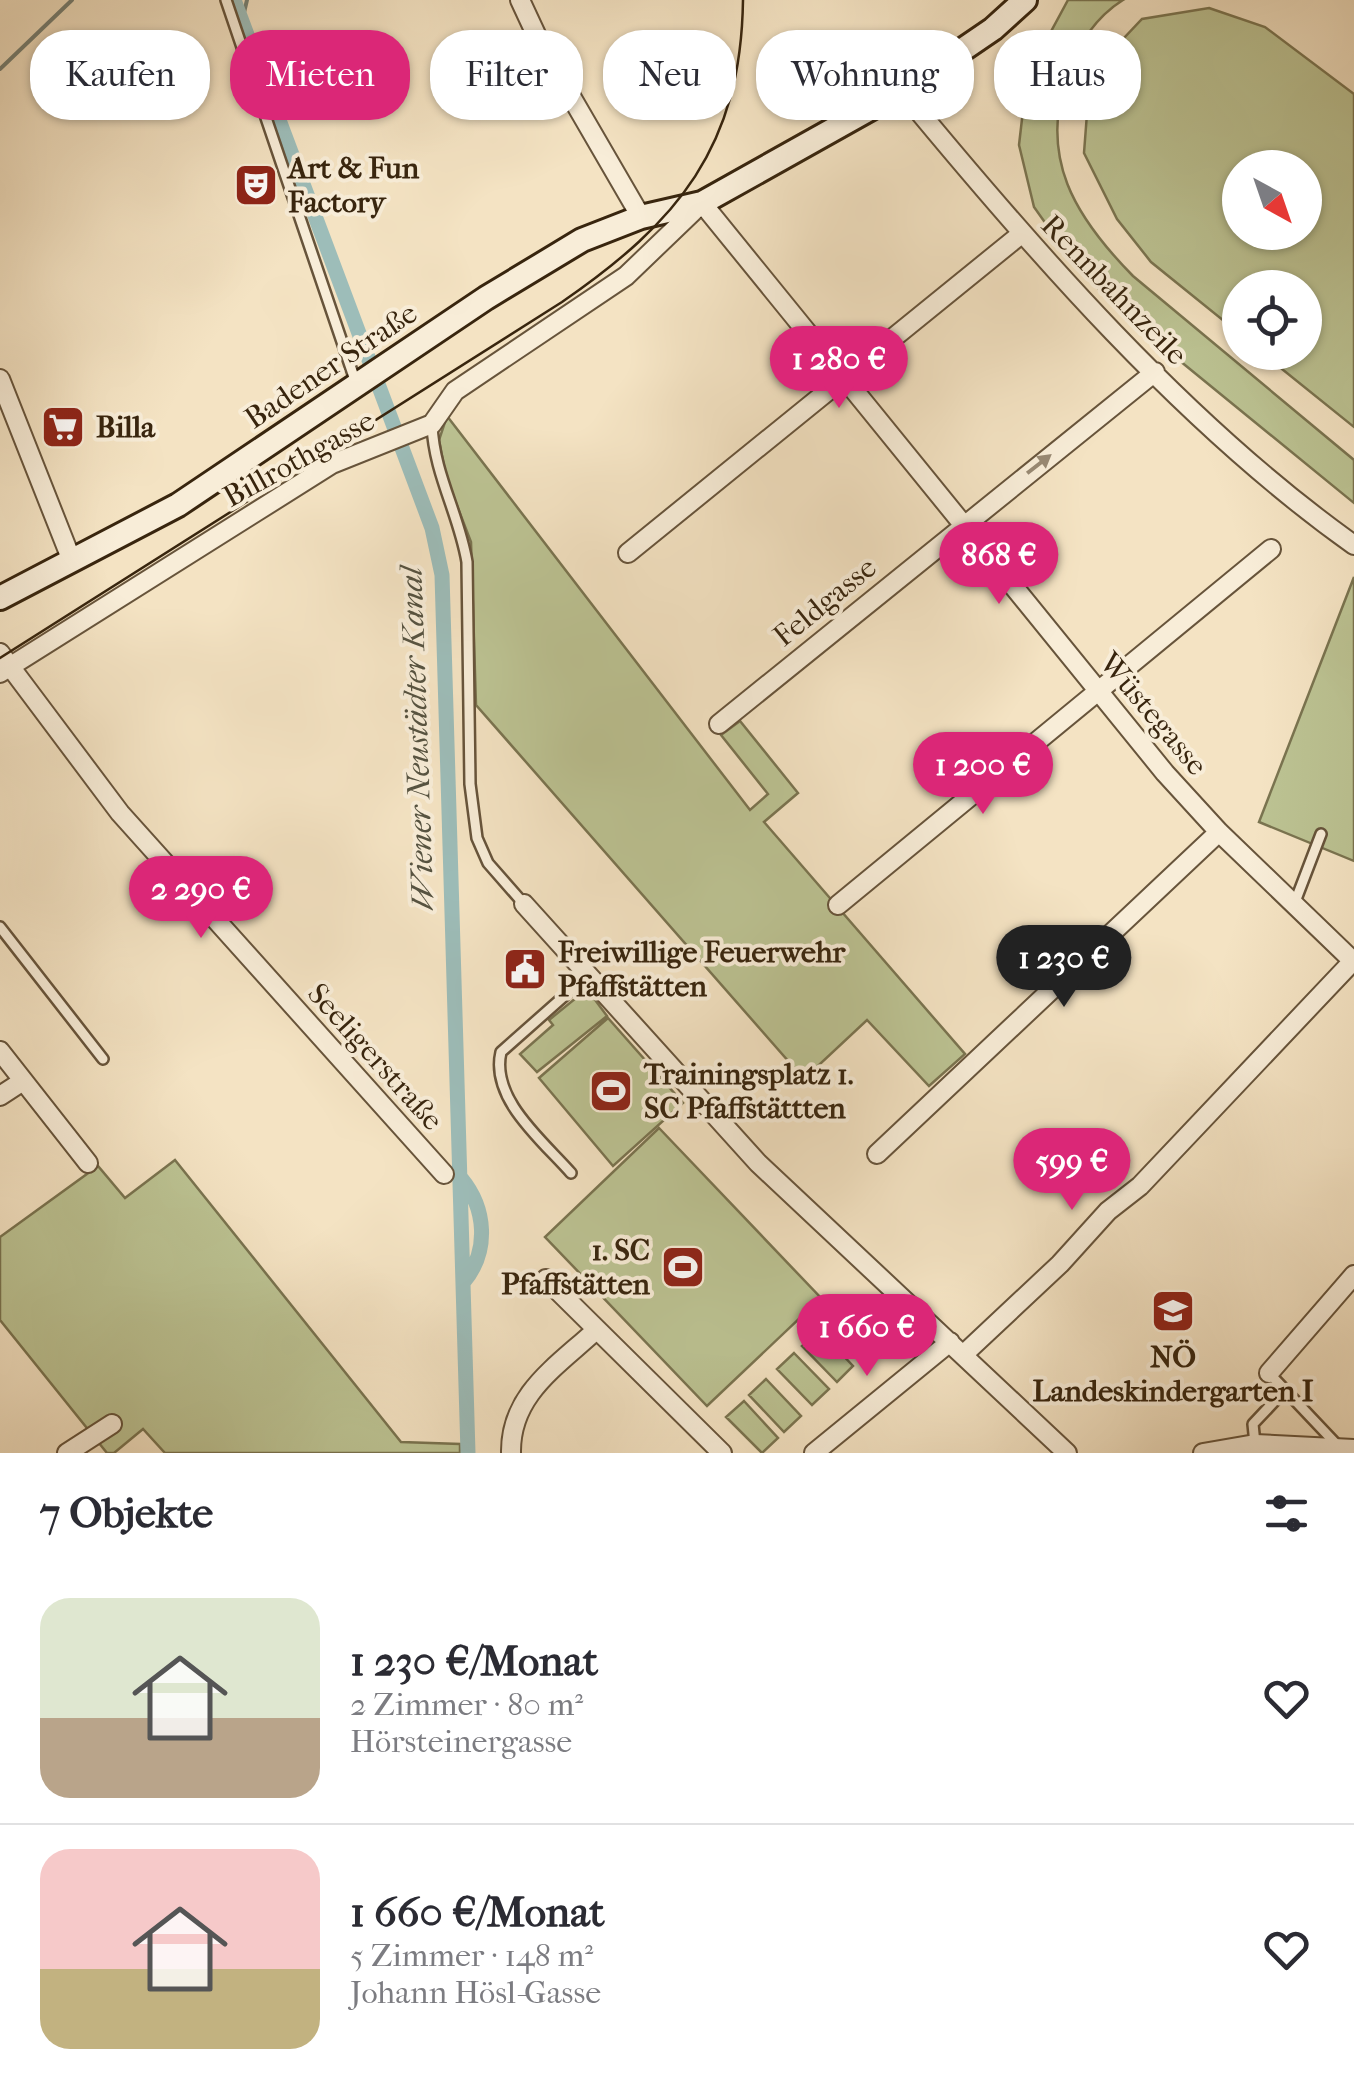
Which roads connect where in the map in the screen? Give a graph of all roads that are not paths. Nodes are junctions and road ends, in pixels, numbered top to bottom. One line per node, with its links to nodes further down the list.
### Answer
1 (226, 0): 13 (lane)
2 (520, 0): 8 (street)
3 (1025, 0): 4 (street, Badener Straße)
4 (974, 41)
5 (850, 120): 7 (street, Badener Straße)
6 (926, 120): 9 (street, Rennbahnzeile)
7 (702, 203): 8 (street, Badener Straße); 12 (street, Wüstegasse); 14 (street)
8 (641, 217): 13 (street, Badener Straße)
9 (1020, 234): 10 (street, Rennbahnzeile); 12 (street)
10 (1155, 372): 15 (street, Feldgasse, one-way to 10); 16 (street, Rennbahnzeile)
11 (0, 379): 19 (street)
12 (840, 379): 15 (street, Wüstegasse); 18 (street)
13 (359, 383): 19 (street, Badener Straße)
14 (432, 424): 21 (street, Billrothgasse); 27 (lane)
15 (962, 525): 22 (street, Wüstegasse); 23 (street, Feldgasse)
16 (1354, 545)
17 (1271, 549): 22 (street)
18 (628, 553)
19 (72, 560): 20 (street, Badener Straße)
20 (0, 598)
21 (3, 664): 39 (street, Seeligerstraße)
22 (1099, 692): 24 (street, Wüstegasse); 28 (street)
23 (718, 724)
24 (1219, 832): 26 (street, Wüstegasse); 36 (street)
25 (1321, 834): 26 (lane)
26 (1295, 902): 30 (street, Wüstegasse)
27 (524, 904): 31 (street)
28 (838, 905)
29 (0, 927): 33 (lane)
30 (1354, 962): 43 (street)
31 (588, 975): 38 (lane); 43 (street)
32 (0, 1052): 34 (street)
33 (104, 1059)
34 (22, 1081): 35 (street); 37 (street)
35 (0, 1096)
36 (877, 1154)
37 (88, 1163)
38 (571, 1172)
39 (444, 1174)
40 (1354, 1275): 44 (street)
41 (546, 1278): 42 (street)
42 (596, 1331): 50 (street); 51 (street)
43 (957, 1348): 52 (street); 53 (street)
44 (1269, 1373): 45 (lane)
45 (1285, 1390): 47 (lane); 48 (lane)
46 (112, 1424): 49 (street)
47 (1255, 1444): 48 (street); 54 (street)
48 (1346, 1448)
49 (67, 1453)
50 (511, 1453)
51 (722, 1453)
52 (814, 1453)
53 (1067, 1453)
54 (1203, 1453)

